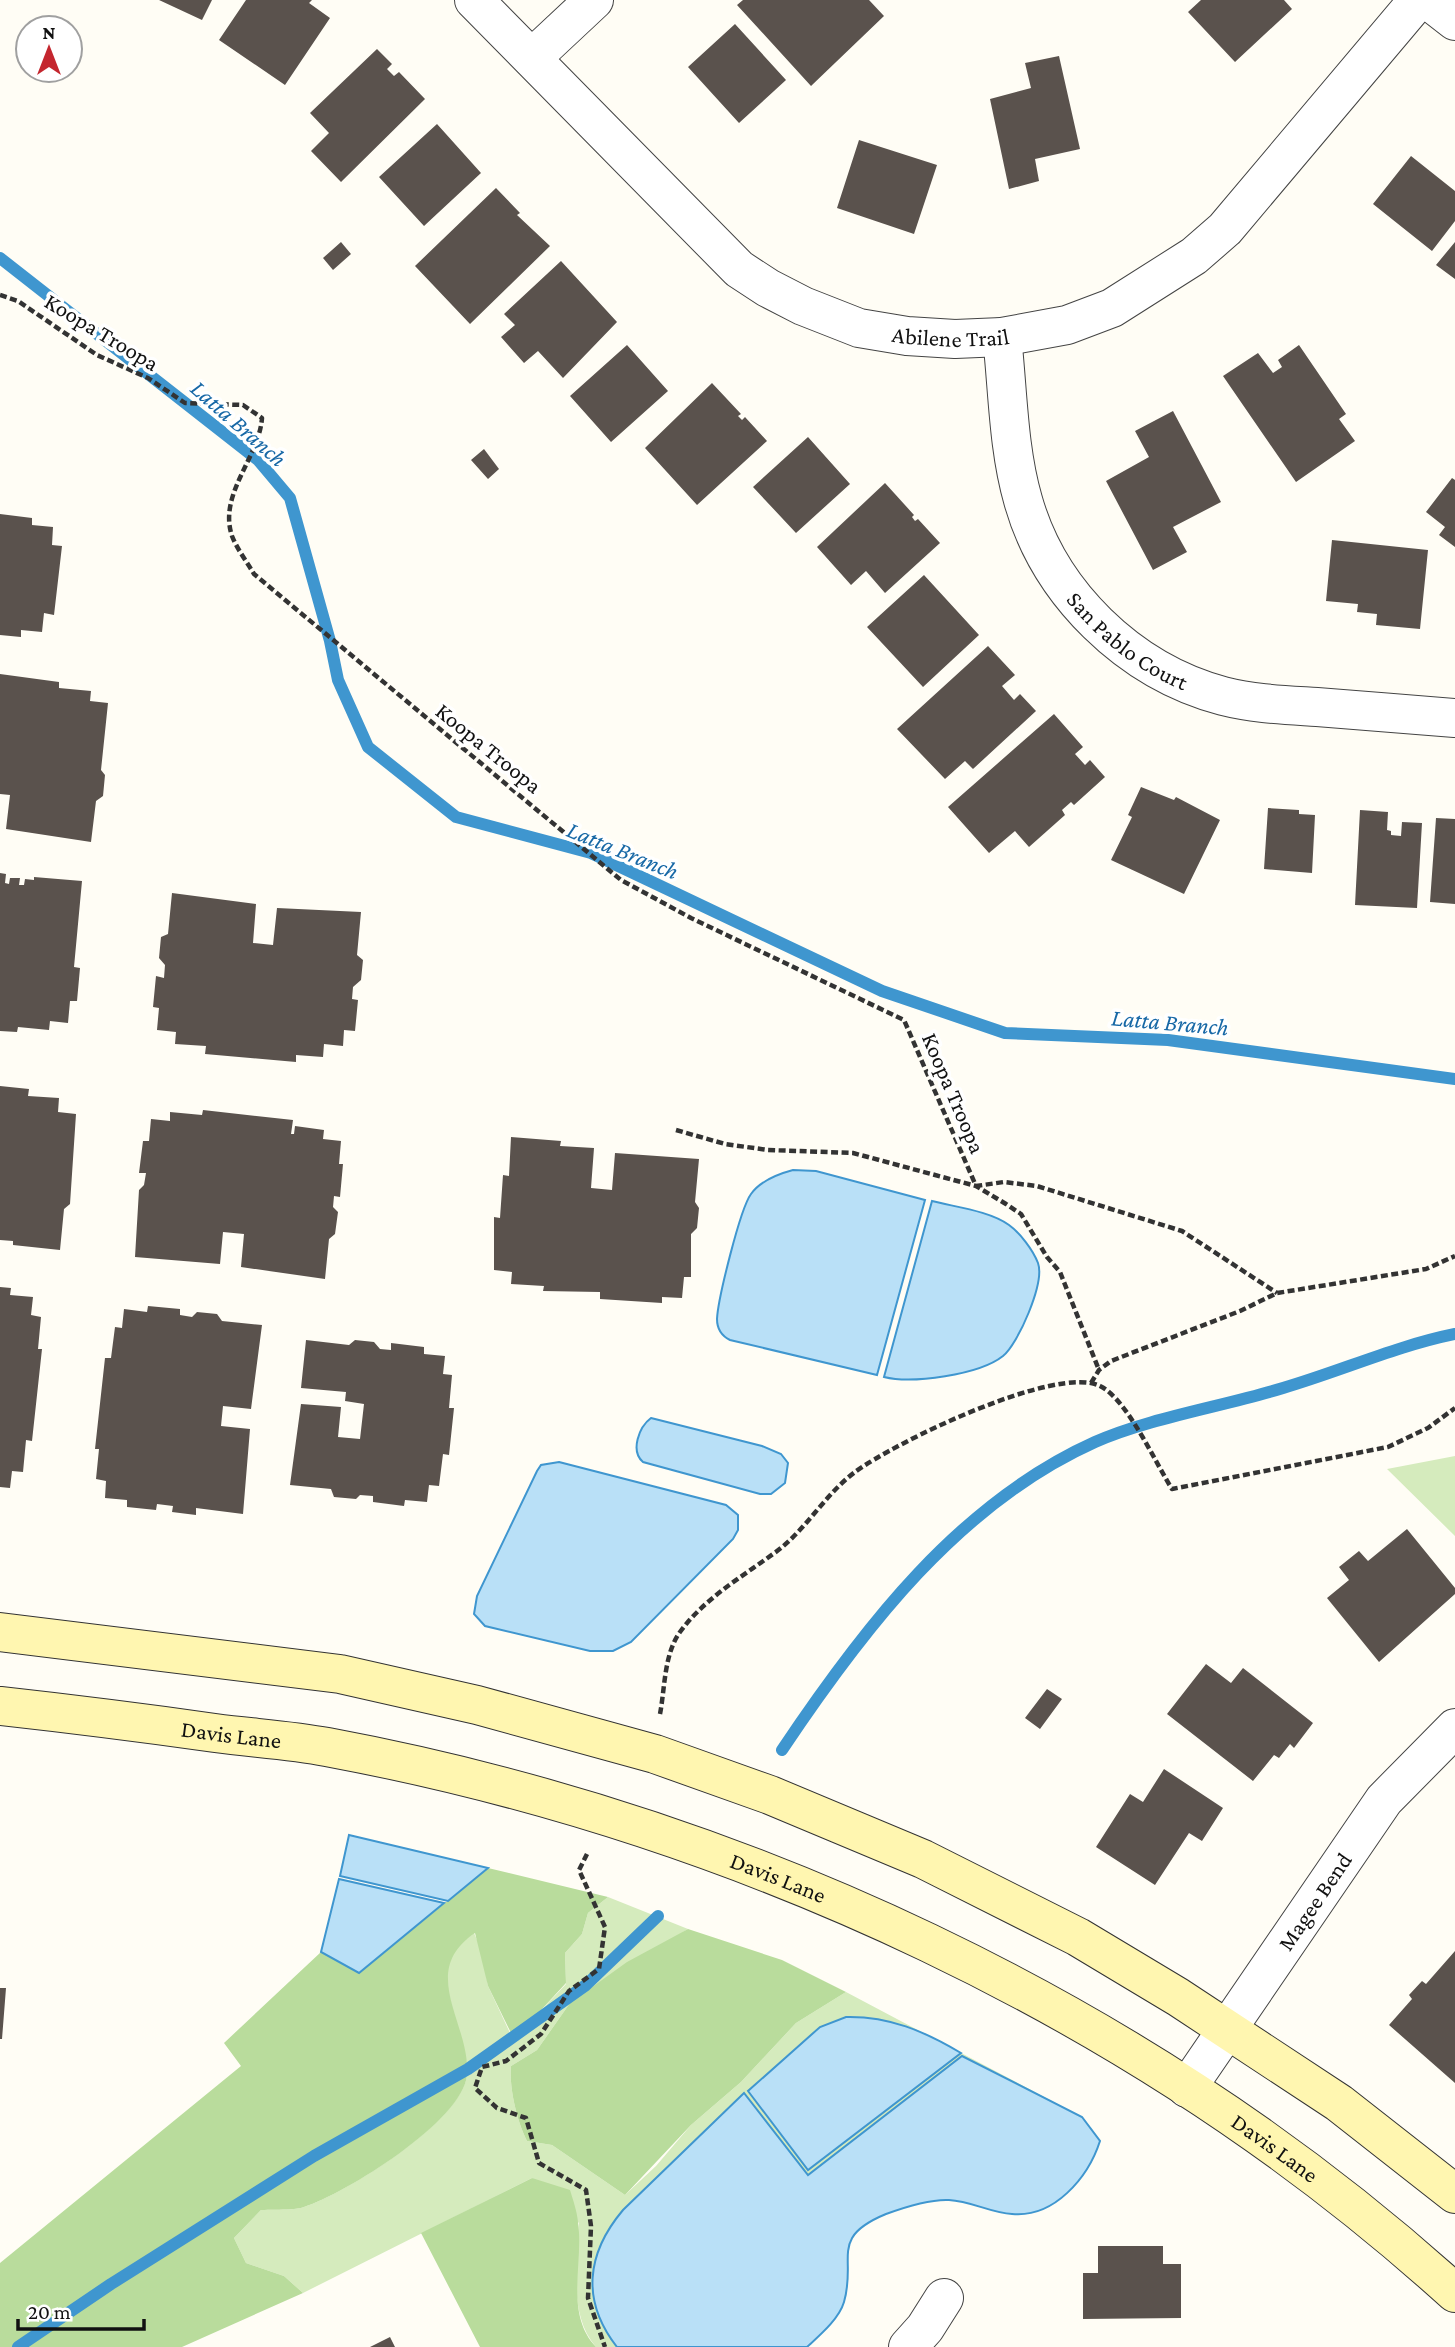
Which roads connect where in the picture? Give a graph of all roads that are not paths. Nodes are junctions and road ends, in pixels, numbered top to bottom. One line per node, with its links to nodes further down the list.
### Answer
1 (474, 0): 6 (street, Abilene Trail)
2 (594, 0): 6 (street)
3 (1418, 0): 7 (street, Abilene Trail)
4 (1428, 0): 5 (street)
5 (1455, 21)
6 (532, 58): 7 (street, Abilene Trail)
7 (1002, 337): 8 (street, San Pablo Court)
8 (1455, 718)
9 (0, 1632): 12 (main road)
10 (0, 1706): 13 (main road, Davis Lane)
11 (1455, 1728): 12 (street, Magee Bend)
12 (1226, 2030): 13 (street, Magee Bend); 14 (main road)
13 (1186, 2088): 15 (main road, Davis Lane)
14 (1455, 2194)
15 (1455, 2293)
16 (944, 2298): 17 (street)
17 (908, 2347)

